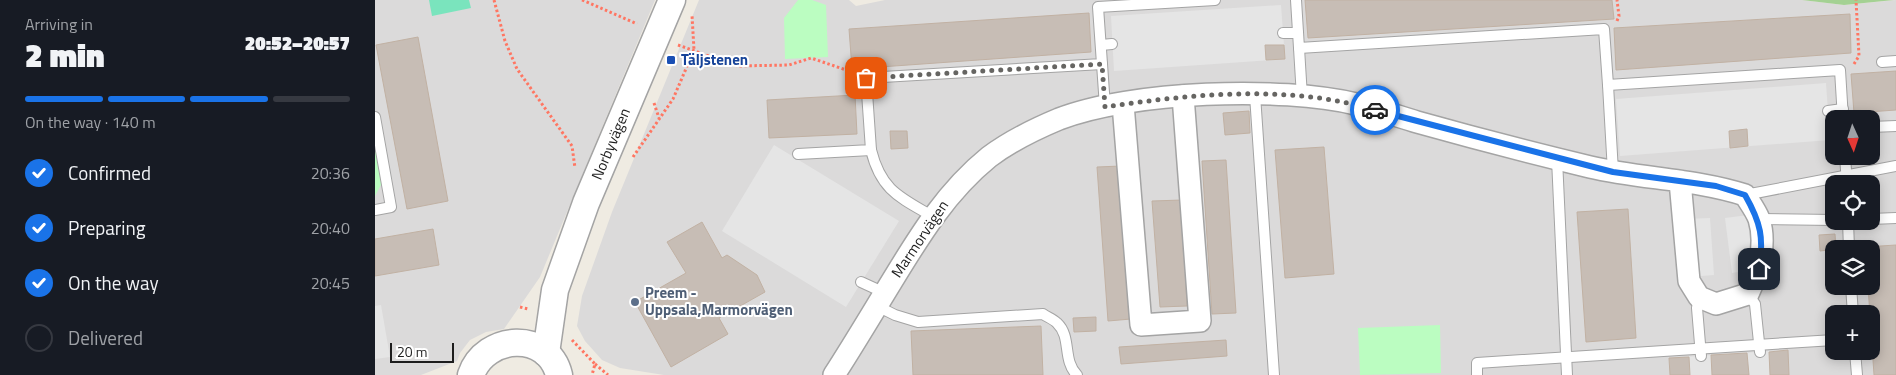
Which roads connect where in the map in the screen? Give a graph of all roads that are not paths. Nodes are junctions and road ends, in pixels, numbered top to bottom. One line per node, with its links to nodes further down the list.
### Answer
1 (1215, 0): 7 (lane)
2 (1296, 0): 4 (lane)
3 (682, 5): 37 (street, Norbyvägen)
4 (1298, 33): 5 (lane); 8 (lane)
5 (1283, 34)
6 (1112, 44): 7 (lane)
7 (1101, 45): 11 (lane)
8 (1299, 48): 12 (lane); 15 (lane)
9 (1896, 61): 10 (lane)
10 (1883, 62)
11 (1102, 64): 16 (lane); 21 (lane)
12 (1608, 85): 17 (lane); 25 (lane)
13 (1255, 94): 14 (street, Marmorvägen); 15 (street, Marmorvägen); 51 (lane)
14 (1183, 96): 16 (street, Marmorvägen); 16 (street)
15 (1302, 97): 23 (street, Marmorvägen)
16 (1114, 106): 31 (street, Marmorvägen)
17 (1843, 110)
18 (375, 117): 30 (lane)
19 (1896, 126): 20 (lane)
20 (1880, 127)
21 (871, 150): 22 (lane); 31 (lane)
22 (798, 154)
23 (1557, 159): 25 (street, Marmorvägen); 45 (lane)
24 (1896, 166): 26 (lane)
25 (1613, 172): 27 (street, Marmorvägen)
26 (1862, 175)
27 (1680, 181): 29 (street, Marmorvägen); 39 (street)
28 (1825, 182): 29 (lane)
29 (1745, 195): 33 (street)
30 (375, 210)
31 (932, 216): 40 (street, Marmorvägen)
32 (1896, 218): 34 (lane)
33 (1759, 219): 35 (lane); 38 (street)
34 (1880, 219)
35 (1825, 220)
36 (861, 282): 40 (lane)
37 (555, 290): 42 (street, Norbyvägen); 47 (street, Norbyvägen)
38 (1748, 294): 39 (street); 43 (lane)
39 (1699, 297): 44 (lane)
40 (881, 300): 49 (street, Marmorvägen); 50 (lane)
41 (1825, 341): 43 (lane)
42 (519, 342): 47 (street); 48 (street)
43 (1760, 348): 44 (lane)
44 (1700, 352): 45 (lane)
45 (1567, 358): 52 (lane); 53 (lane)
46 (1856, 360): 54 (lane)
47 (558, 368)
48 (470, 375)
49 (834, 375)
50 (1077, 375)
51 (1274, 375)
52 (1477, 375)
53 (1567, 375)
54 (1857, 375)

